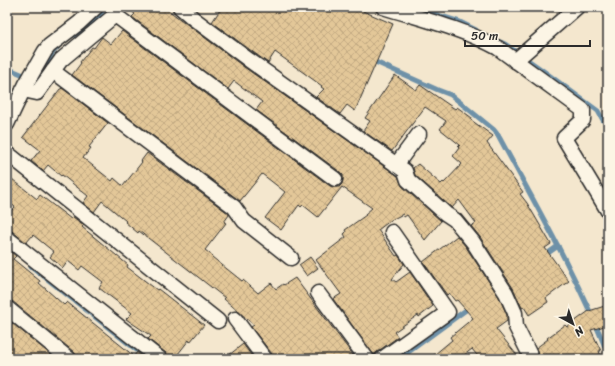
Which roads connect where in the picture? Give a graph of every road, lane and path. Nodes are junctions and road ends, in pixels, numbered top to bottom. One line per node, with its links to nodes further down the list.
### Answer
1 (180, 7): 11 (street)
2 (383, 7): 5 (street)
3 (578, 7): 5 (street)
4 (106, 10): 6 (street); 7 (street); 12 (street)
5 (520, 57): 13 (street)
6 (53, 72): 7 (street); 16 (street)
7 (23, 90): 8 (street)
8 (7, 124)
9 (419, 134): 11 (street)
10 (7, 153): 20 (street)
11 (396, 165): 26 (street)
12 (335, 179)
13 (608, 211)
14 (392, 232): 25 (street)
15 (7, 238): 22 (street)
16 (291, 258)
17 (318, 293): 24 (street)
18 (7, 308): 21 (street)
19 (235, 319): 23 (street)
20 (218, 321)
21 (69, 359)
22 (160, 359)
23 (265, 359)
24 (367, 359)
25 (382, 359)
26 (532, 359)

